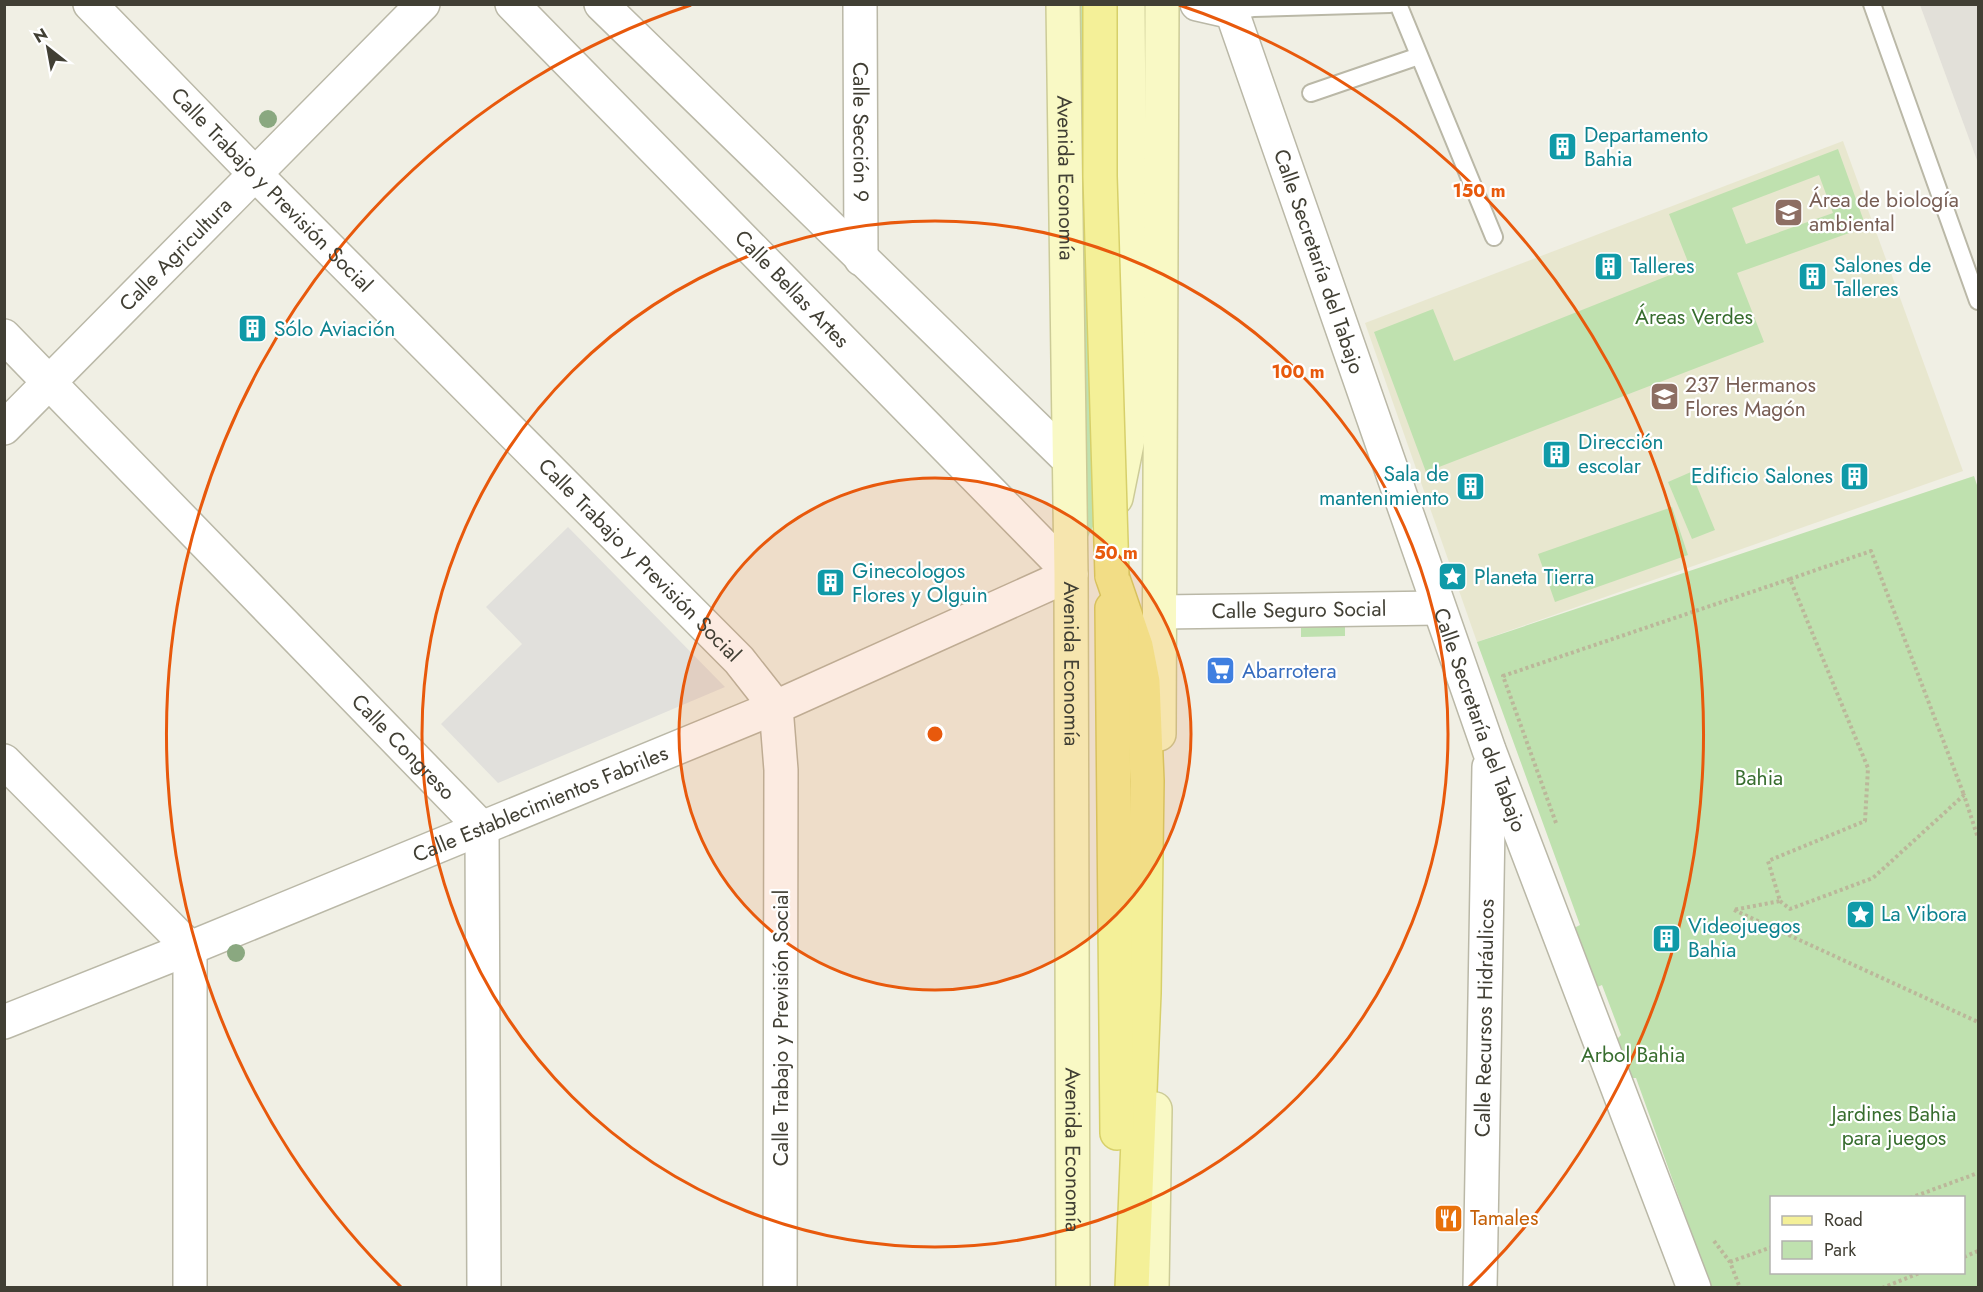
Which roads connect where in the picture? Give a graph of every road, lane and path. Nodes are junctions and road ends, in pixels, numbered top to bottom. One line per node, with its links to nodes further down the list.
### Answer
1 (90, 4): 17 (street, Calle Trabajo y Previsión Social)
2 (423, 4): 17 (street, Calle Agricultura)
3 (512, 4): 25 (street, Calle Bellas Artes)
4 (601, 4): 19 (street)
5 (860, 4): 19 (street, Calle Sección 9)
6 (1063, 4): 24 (main road, Avenida Economía)
7 (1100, 4): 26 (main road, bridge)
8 (1128, 4): 25 (main road)
9 (1162, 4): 29 (main road)
10 (1197, 4): 14 (street)
11 (1390, 4): 14 (lane)
12 (1398, 4): 15 (lane)
13 (1872, 4): 20 (lane)
14 (1232, 12): 28 (street, Calle Secretaría del Tabajo)
15 (1419, 56): 16 (lane); 18 (lane)
16 (1311, 93)
17 (256, 175): 22 (street, Calle Agricultura); 31 (street, Calle Trabajo y Previsión Social)
18 (1494, 237)
19 (861, 259): 24 (street)
20 (1978, 302)
21 (4, 336): 22 (street, Calle Congreso)
22 (50, 383): 23 (street, Calle Agricultura); 35 (street, Calle Congreso)
23 (4, 428)
24 (1068, 459): 25 (main road, Avenida Economía)
25 (1071, 574): 31 (street, Calle Establecimientos Fabriles); 48 (main road, Avenida Economía)
26 (1112, 576): 49 (main road); 50 (main road)
27 (1790, 579): 30 (path); 34 (path); 37 (path)
28 (1438, 608): 29 (street, Calle Seguro Social); 32 (street, Calle Secretaría del Tabajo)
29 (1161, 612): 51 (main road)
30 (1503, 676)
31 (776, 707): 35 (street, Calle Establecimientos Fabriles); 47 (street, Calle Trabajo y Previsión Social)
32 (1489, 750): 52 (street, Calle Recursos Hidráulicos); 53 (street, Calle Secretaría del Tabajo)
33 (4, 760): 38 (street)
34 (1964, 795): 36 (path); 37 (path)
35 (482, 828): 38 (street, Calle Establecimientos Fabriles); 46 (street)
36 (1978, 838)
37 (1780, 901): 40 (path)
38 (190, 948): 39 (street, Calle Establecimientos Fabriles); 45 (street)
39 (4, 1022)
40 (1978, 1022)
41 (1978, 1173): 42 (path)
42 (1913, 1196)
43 (1770, 1248): 54 (path)
44 (1917, 1274): 55 (path)
45 (190, 1287)
46 (484, 1287)
47 (780, 1287)
48 (1073, 1287)
49 (1118, 1287)
50 (1132, 1287)
51 (1152, 1287)
52 (1480, 1287)
53 (1694, 1287)
54 (1740, 1287)
55 (1882, 1287)

